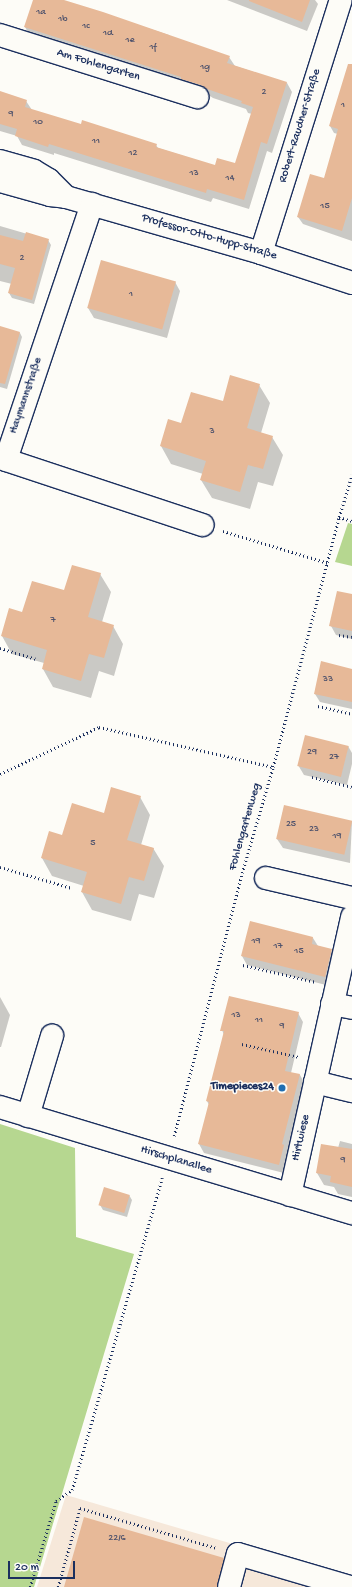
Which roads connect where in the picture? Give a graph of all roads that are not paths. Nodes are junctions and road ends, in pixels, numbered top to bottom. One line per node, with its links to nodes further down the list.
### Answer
1 (341, 0): 8 (street, Robert-Raudner-Straße)
2 (0, 36): 3 (street, Am Fohlengarten)
3 (197, 98)
4 (0, 161): 6 (street, Professor-Otto-Hupp-Straße)
5 (0, 181): 6 (street, Professor-Otto-Hupp-Straße)
6 (66, 196): 7 (street, Professor-Otto-Hupp-Straße)
7 (92, 204): 8 (street, Professor-Otto-Hupp-Straße); 10 (street, Haymannstraße)
8 (261, 253): 9 (street, Professor-Otto-Hupp-Straße)
9 (352, 283)
10 (203, 524)
11 (266, 878): 12 (street)
12 (352, 898)
13 (352, 917): 14 (street, Hirtwiese)
14 (340, 1000): 16 (street, Hirtwiese)
15 (52, 1036): 19 (street)
16 (317, 1072): 17 (street); 20 (street, Hirtwiese)
17 (352, 1091)
18 (0, 1108): 19 (street, Hirschplanallee)
19 (28, 1116): 20 (street, Hirschplanallee)
20 (290, 1195): 21 (street, Hirschplanallee)
21 (352, 1213)
22 (228, 1587): 23 (street)
23 (350, 1587)

